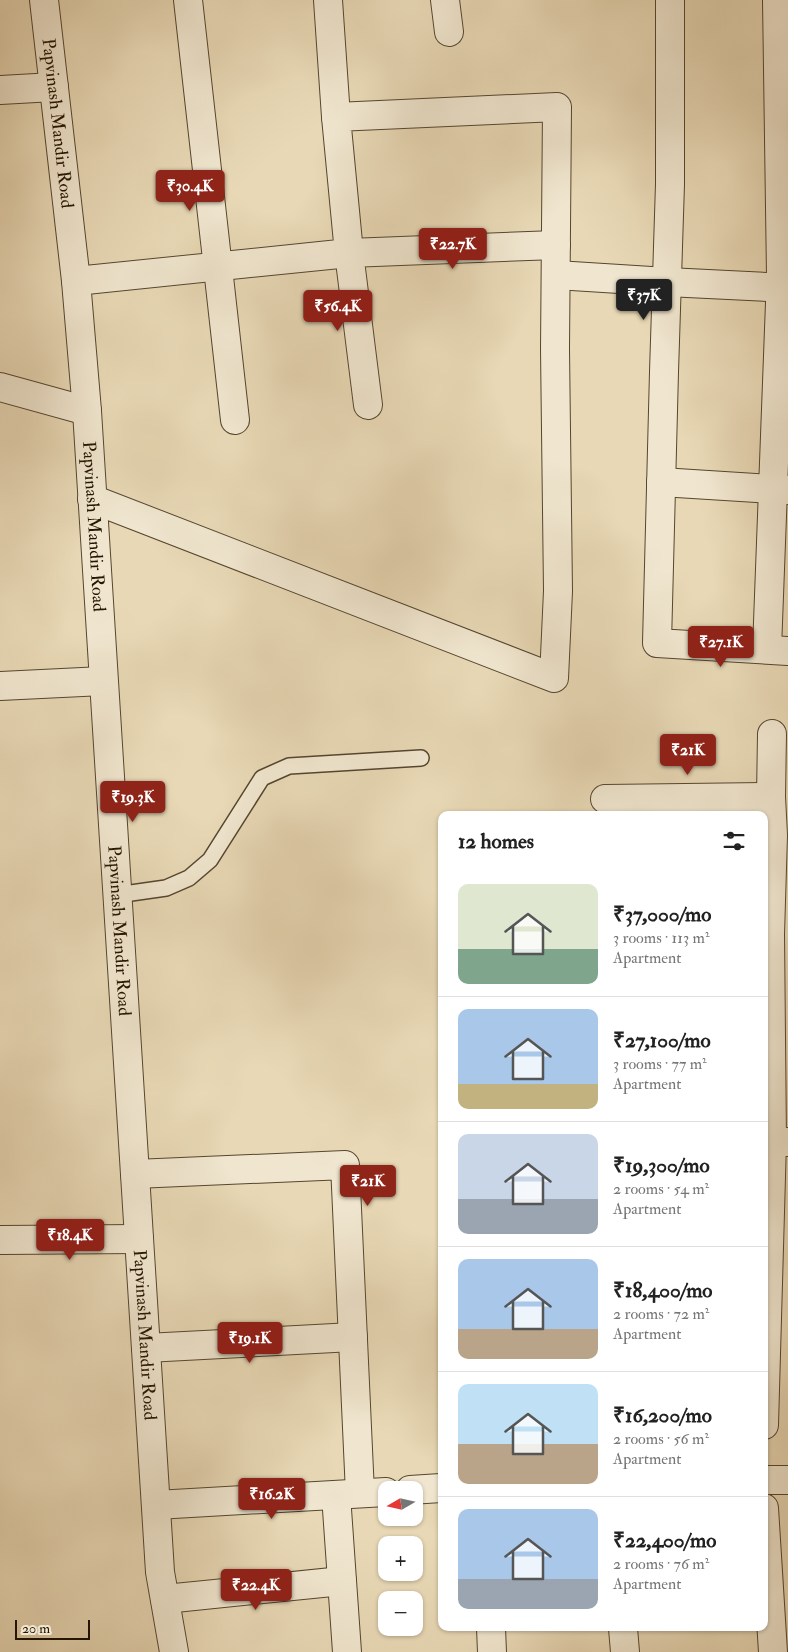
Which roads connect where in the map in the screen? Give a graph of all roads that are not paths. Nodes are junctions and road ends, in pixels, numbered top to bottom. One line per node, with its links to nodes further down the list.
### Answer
1 (44, 0): 8 (street, Papvinash Mandir Road)
2 (188, 0): 13 (street)
3 (328, 0): 10 (street)
4 (445, 0): 7 (street)
5 (670, 0): 16 (street)
6 (777, 0): 17 (street)
7 (449, 32)
8 (54, 87): 9 (street); 15 (street, Papvinash Mandir Road)
9 (0, 90)
10 (336, 118): 11 (street); 12 (street)
11 (556, 245): 12 (street); 14 (street)
12 (349, 253): 13 (street); 19 (street)
13 (217, 266): 15 (street); 21 (street)
14 (556, 275): 16 (street); 24 (street)
15 (76, 281): 20 (street, Papvinash Mandir Road)
16 (666, 282): 17 (street); 22 (street)
17 (784, 288): 23 (street)
18 (0, 387): 20 (street)
19 (368, 405)
20 (87, 411): 24 (street, Papvinash Mandir Road)
21 (235, 420)
22 (661, 482): 23 (street); 25 (street)
23 (781, 489): 25 (street)
24 (92, 499): 26 (street, Papvinash Mandir Road)
25 (777, 650)
26 (103, 681): 27 (street); 33 (street, Papvinash Mandir Road)
27 (0, 686)
28 (772, 734): 30 (street)
29 (421, 758): 33 (lane)
30 (771, 796): 31 (street); 32 (street)
31 (605, 798)
32 (780, 835): 34 (street)
33 (117, 895): 38 (street, Papvinash Mandir Road)
34 (768, 926)
35 (768, 939): 36 (street)
36 (779, 990): 37 (street)
37 (780, 1142): 41 (street)
38 (135, 1174): 39 (street, Papvinash Mandir Road); 42 (street)
39 (139, 1239): 40 (street); 43 (street, Papvinash Mandir Road)
40 (0, 1240)
41 (778, 1286): 44 (street)
42 (353, 1337): 43 (street); 49 (street)
43 (146, 1348): 50 (street, Papvinash Mandir Road)
44 (768, 1385)
45 (768, 1480): 46 (street)
46 (788, 1480)
47 (438, 1488): 48 (street)
48 (423, 1489)
49 (361, 1493): 50 (street); 52 (street)
50 (156, 1505): 53 (street, Papvinash Mandir Road)
51 (768, 1547): 56 (street)
52 (342, 1581): 53 (street); 58 (street)
53 (165, 1599): 57 (street, Papvinash Mandir Road)
54 (491, 1631): 59 (street)
55 (623, 1631): 60 (street)
56 (777, 1636)
57 (174, 1652)
58 (347, 1652)
59 (492, 1652)
60 (625, 1652)

